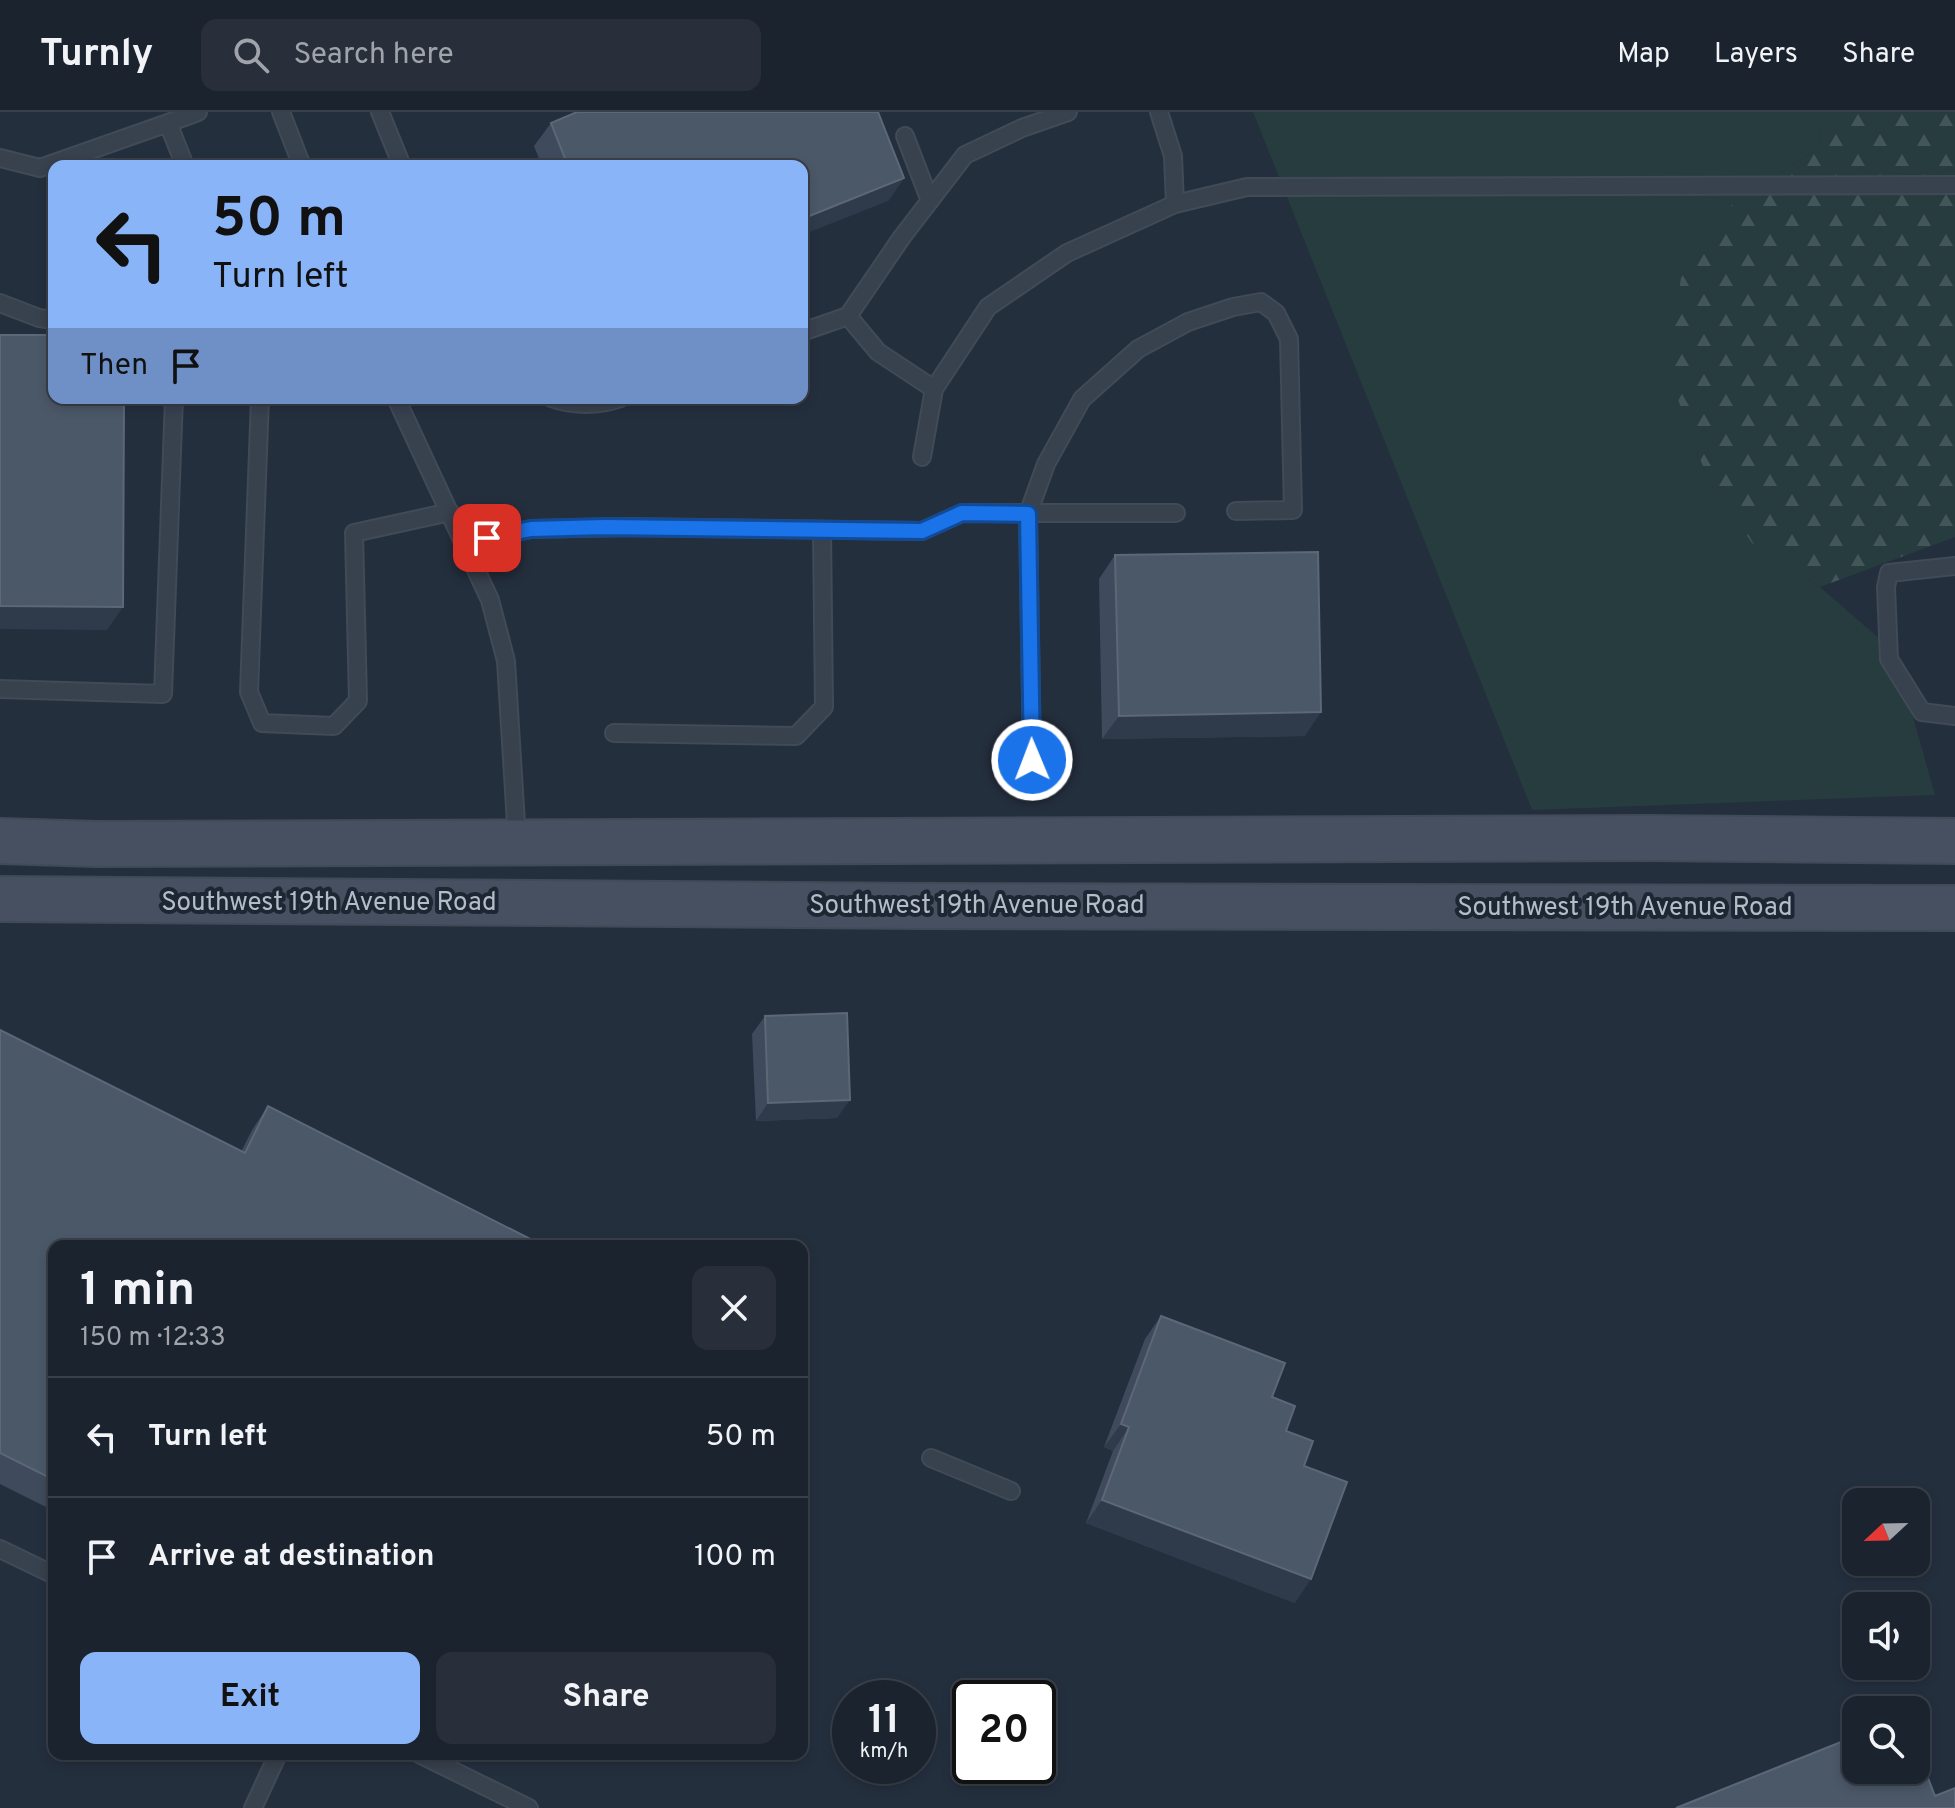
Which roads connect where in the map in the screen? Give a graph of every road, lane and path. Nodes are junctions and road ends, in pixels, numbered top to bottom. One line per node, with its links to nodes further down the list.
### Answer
1 (198, 112): 6 (lane)
2 (281, 112): 11 (lane)
3 (380, 112): 12 (lane)
4 (1068, 112): 15 (lane)
5 (1159, 112): 16 (lane)
6 (168, 123): 9 (lane); 10 (lane)
7 (905, 136): 15 (lane)
8 (0, 158): 13 (lane)
9 (63, 160)
10 (183, 160)
11 (300, 160)
12 (400, 160)
13 (48, 165)
14 (1955, 185): 16 (lane)
15 (930, 201): 18 (lane)
16 (1175, 204): 21 (lane)
17 (0, 303): 19 (lane)
18 (848, 316): 20 (lane); 21 (lane)
19 (48, 319)
20 (808, 330)
21 (934, 389): 25 (lane)
22 (174, 404): 33 (lane)
23 (260, 404): 27 (lane)
24 (399, 404): 27 (lane)
25 (922, 457)
26 (1236, 511): 29 (lane)
27 (450, 512): 31 (lane)
28 (1176, 513): 29 (lane)
29 (1028, 514): 30 (lane); 36 (lane)
30 (822, 530): 31 (lane); 35 (lane)
31 (464, 543): 39 (lane)
32 (1955, 566): 34 (lane)
33 (0, 689)
34 (1955, 716)
35 (614, 733)
36 (1032, 760)
37 (0, 841): 39 (main road)
38 (1955, 841): 39 (main road)
39 (517, 842)
40 (0, 899): 41 (main road, Southwest 19th Avenue Road)
41 (1955, 908)
42 (931, 1458): 43 (lane)
43 (1011, 1491)
44 (0, 1549): 45 (lane)
45 (48, 1572)
46 (275, 1760): 48 (lane)
47 (431, 1760): 49 (lane)
48 (253, 1808)
49 (529, 1808)

